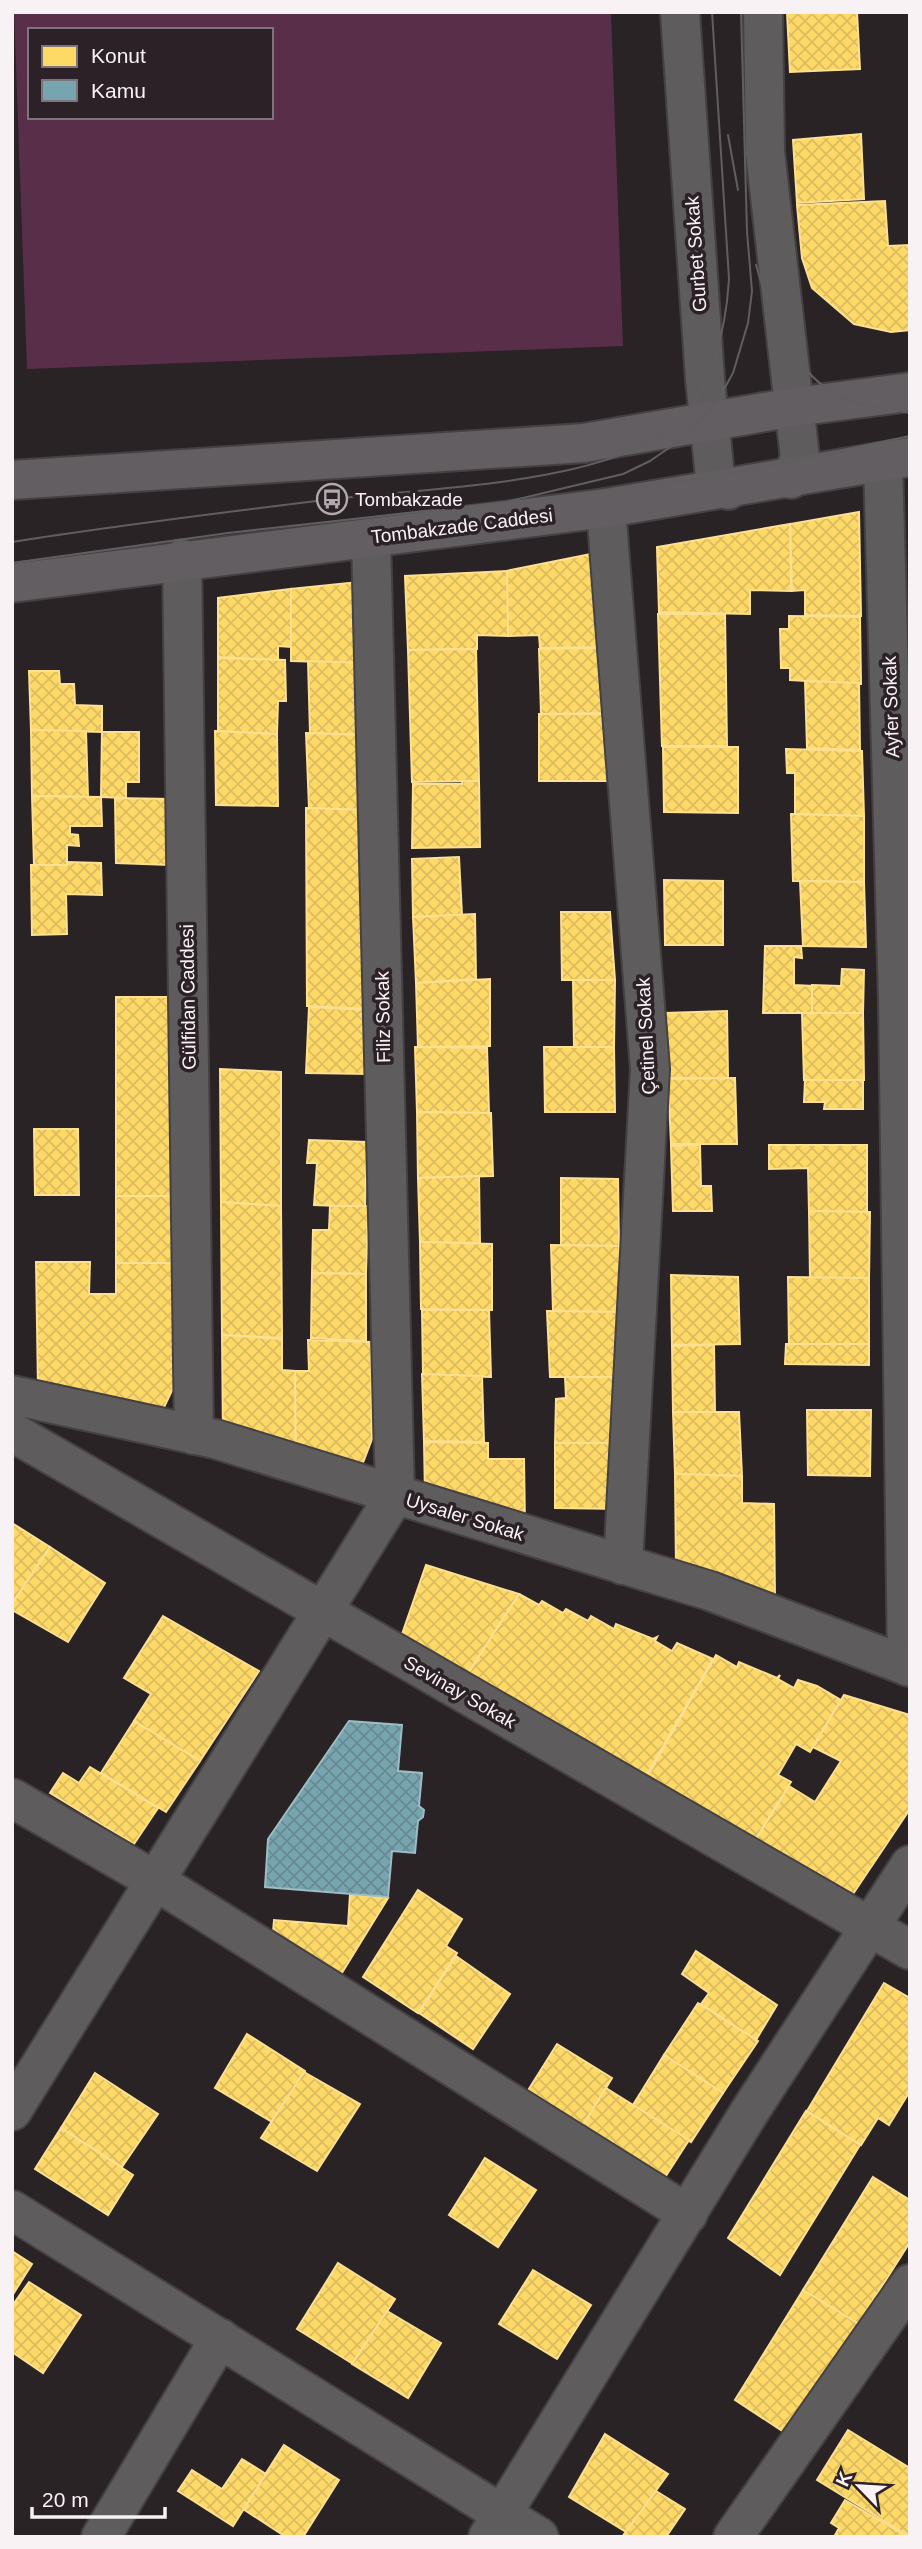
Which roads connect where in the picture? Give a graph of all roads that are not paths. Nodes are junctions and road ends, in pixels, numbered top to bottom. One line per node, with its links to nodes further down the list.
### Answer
1 (680, 12): 5 (street, Gurbet Sokak)
2 (763, 12): 4 (street)
3 (910, 392): 4 (main road)
4 (794, 407): 5 (main road); 7 (street)
5 (710, 422): 8 (main road); 9 (street, Gurbet Sokak)
6 (897, 460): 7 (main road, Tombakzade Caddesi); 14 (street, Ayfer Sokak)
7 (791, 479): 9 (main road, Tombakzade Caddesi)
8 (12, 480)
9 (728, 490): 10 (main road, Tombakzade Caddesi)
10 (606, 508): 11 (main road, Tombakzade Caddesi); 21 (street, Çetinel Sokak)
11 (371, 538): 12 (main road, Tombakzade Caddesi); 20 (street, Filiz Sokak)
12 (182, 559): 13 (main road, Tombakzade Caddesi); 19 (street, Gülfidan Caddesi)
13 (12, 583)
14 (900, 709): 15 (street, Ayfer Sokak)
15 (903, 967): 16 (street, Ayfer Sokak)
16 (905, 1204): 23 (street, Ayfer Sokak)
17 (12, 1395): 19 (street, Uysaler Sokak)
18 (12, 1432): 22 (street, Sevinay Sokak)
19 (194, 1435): 20 (street, Uysaler Sokak)
20 (395, 1495): 21 (street, Uysaler Sokak); 22 (street)
21 (624, 1565): 23 (street, Uysaler Sokak)
22 (323, 1613): 26 (street); 27 (street, Sevinay Sokak)
23 (908, 1667)
24 (12, 1798): 26 (street)
25 (910, 1865): 27 (street)
26 (154, 1880): 29 (street); 31 (street)
27 (870, 1927): 28 (street, Sevinay Sokak); 31 (street)
28 (910, 1950)
29 (12, 2111)
30 (12, 2210): 33 (street)
31 (688, 2214): 34 (street)
32 (910, 2284): 37 (street)
33 (220, 2338): 34 (street); 35 (street)
34 (495, 2526): 36 (street)
35 (101, 2537)
36 (538, 2537)
37 (733, 2537)

